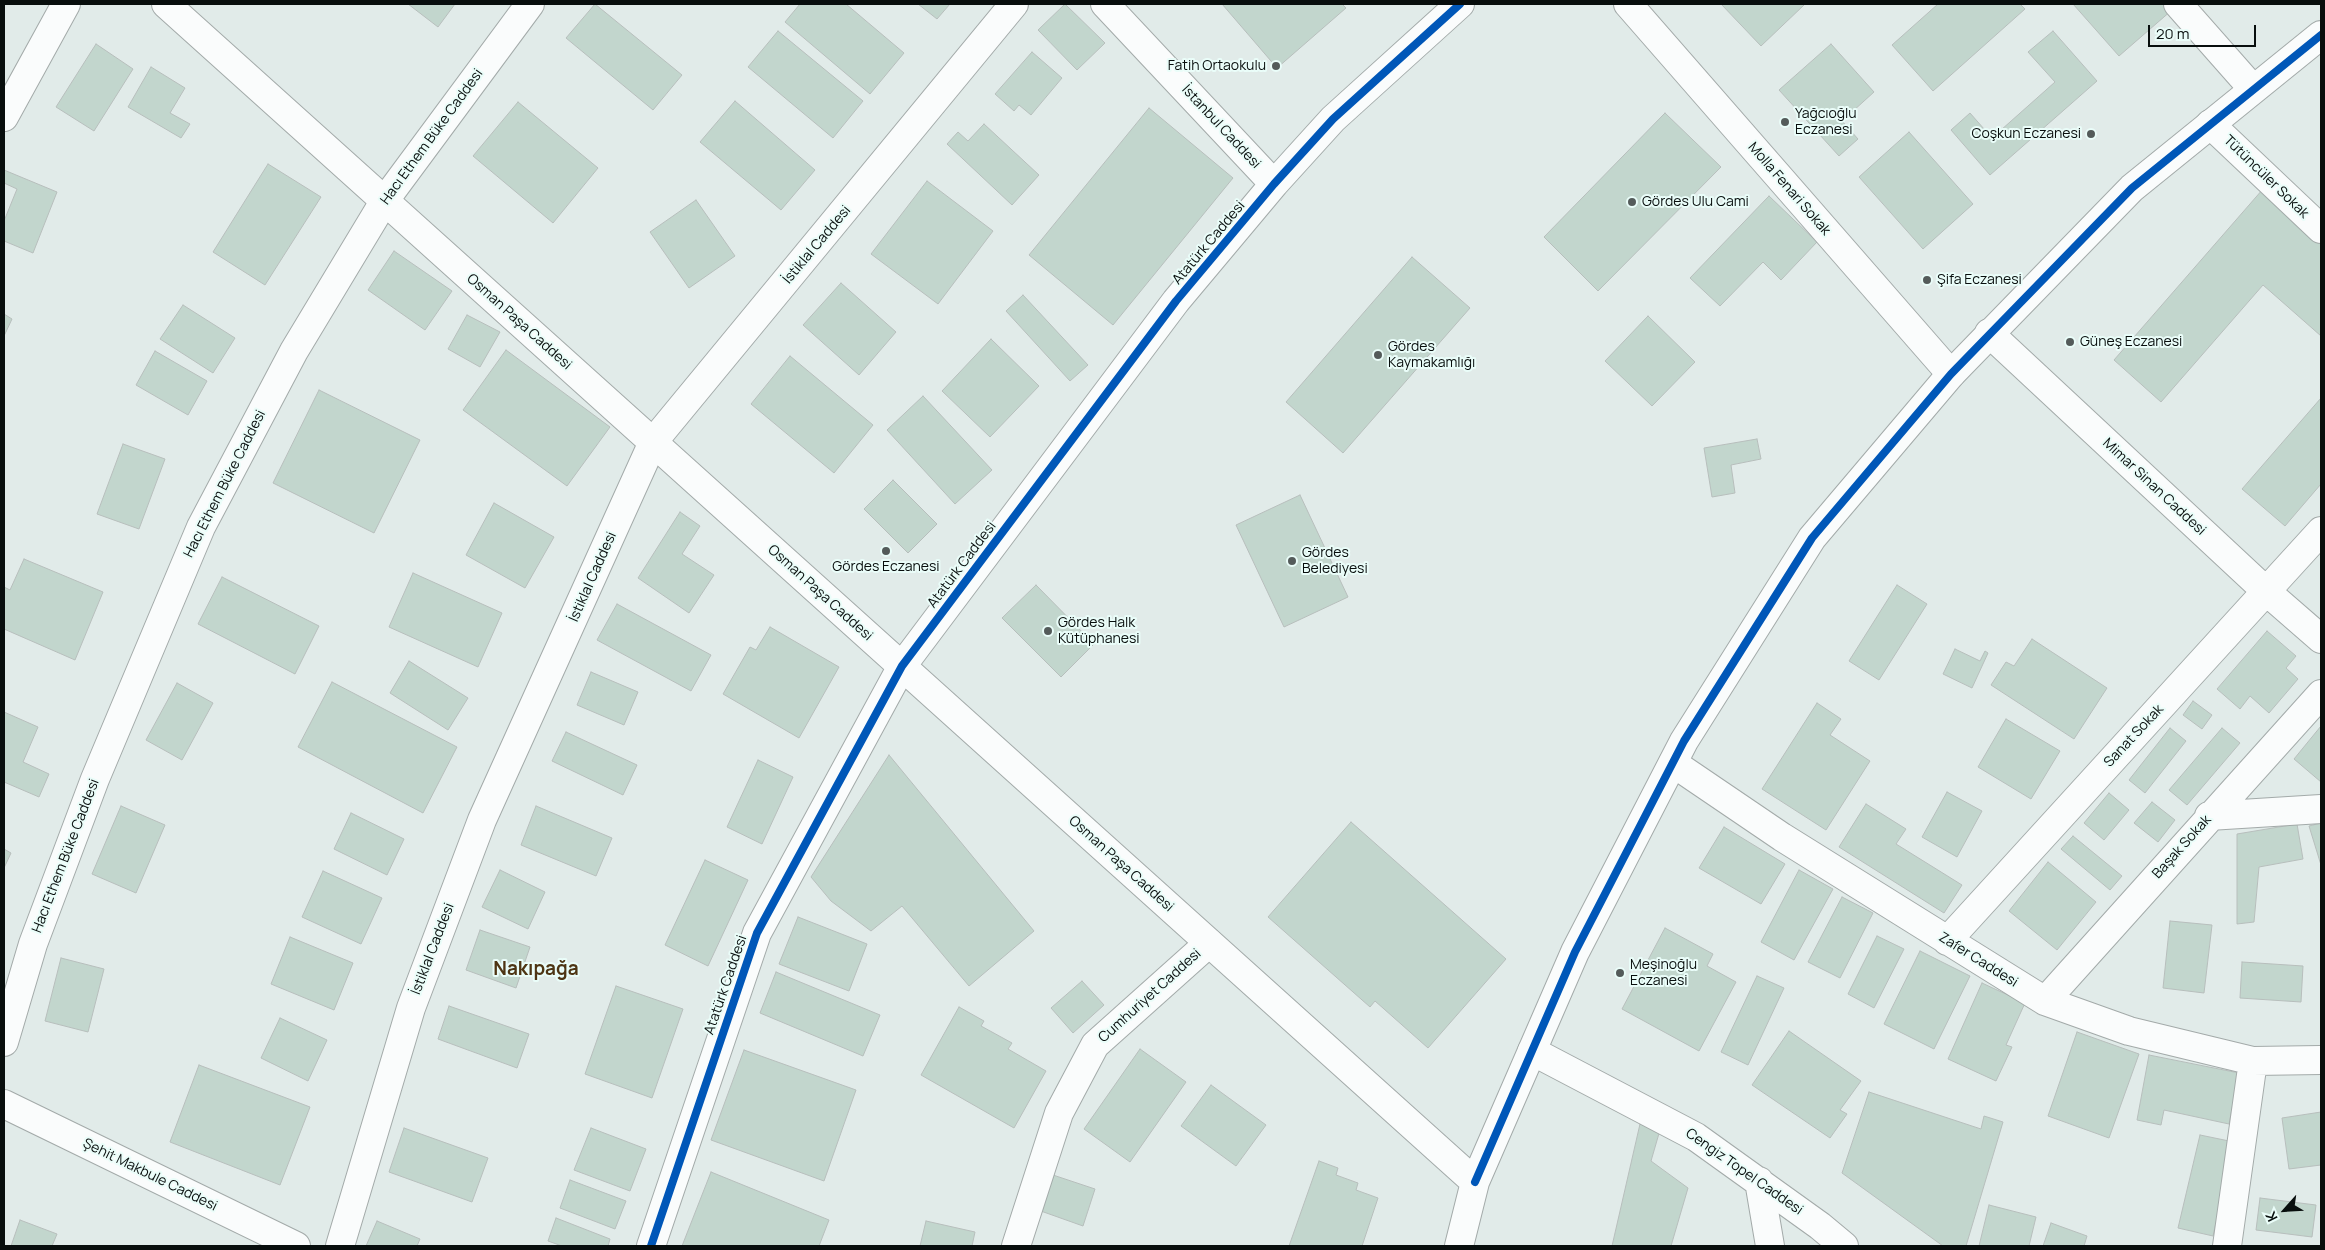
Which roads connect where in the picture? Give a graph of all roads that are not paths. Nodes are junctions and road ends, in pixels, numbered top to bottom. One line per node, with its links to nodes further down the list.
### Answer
1 (66, 4): 11 (street)
2 (166, 4): 14 (street, Osman Paşa Caddesi)
3 (530, 4): 14 (street, Hacı Ethem Büke Caddesi)
4 (1014, 4): 18 (street, İstiklal Caddesi)
5 (1105, 4): 13 (street, İstanbul Caddesi)
6 (1460, 4): 13 (street, Atatürk Caddesi)
7 (1628, 4): 17 (street, Molla Fenari Sokak)
8 (2178, 4): 10 (street)
9 (2321, 35): 10 (street)
10 (2253, 89): 12 (street)
11 (4, 117)
12 (2210, 124): 15 (street, Tütüncüler Sokak); 16 (street)
13 (1274, 184): 22 (street, Atatürk Caddesi)
14 (385, 200): 18 (street, Osman Paşa Caddesi); 30 (street, Hacı Ethem Büke Caddesi)
15 (2321, 229)
16 (1989, 333): 17 (street); 20 (street, Mimar Sinan Caddesi)
17 (1951, 374): 24 (street)
18 (653, 442): 22 (street, Osman Paşa Caddesi); 38 (street, İstiklal Caddesi)
19 (2321, 532): 20 (street, Sanat Sokak)
20 (2267, 592): 21 (street, Mimar Sinan Caddesi); 27 (street, Sanat Sokak)
21 (2321, 639)
22 (902, 666): 28 (street, Osman Paşa Caddesi); 39 (street, Atatürk Caddesi)
23 (2321, 694): 26 (street, Başak Sokak)
24 (1672, 763): 27 (street, Zafer Caddesi); 31 (street)
25 (2321, 809): 26 (street)
26 (2209, 816): 29 (street, Başak Sokak)
27 (1947, 940): 29 (street, Zafer Caddesi)
28 (1209, 943): 36 (street, Osman Paşa Caddesi); 40 (street, Cumhuriyet Caddesi)
29 (2044, 1001): 33 (street, Zafer Caddesi)
30 (4, 1042)
31 (1532, 1051): 35 (street, Cengiz Topel Caddesi); 36 (street)
32 (2321, 1060): 33 (street, Zafer Caddesi)
33 (2253, 1061): 44 (street)
34 (4, 1104): 37 (street, Şehit Makbule Caddesi)
35 (1759, 1181): 42 (street); 43 (street, Cengiz Topel Caddesi)
36 (1475, 1182): 41 (street)
37 (296, 1246)
38 (340, 1246)
39 (651, 1246)
40 (1016, 1246)
41 (1459, 1246)
42 (1770, 1246)
43 (1844, 1246)
44 (2227, 1246)

